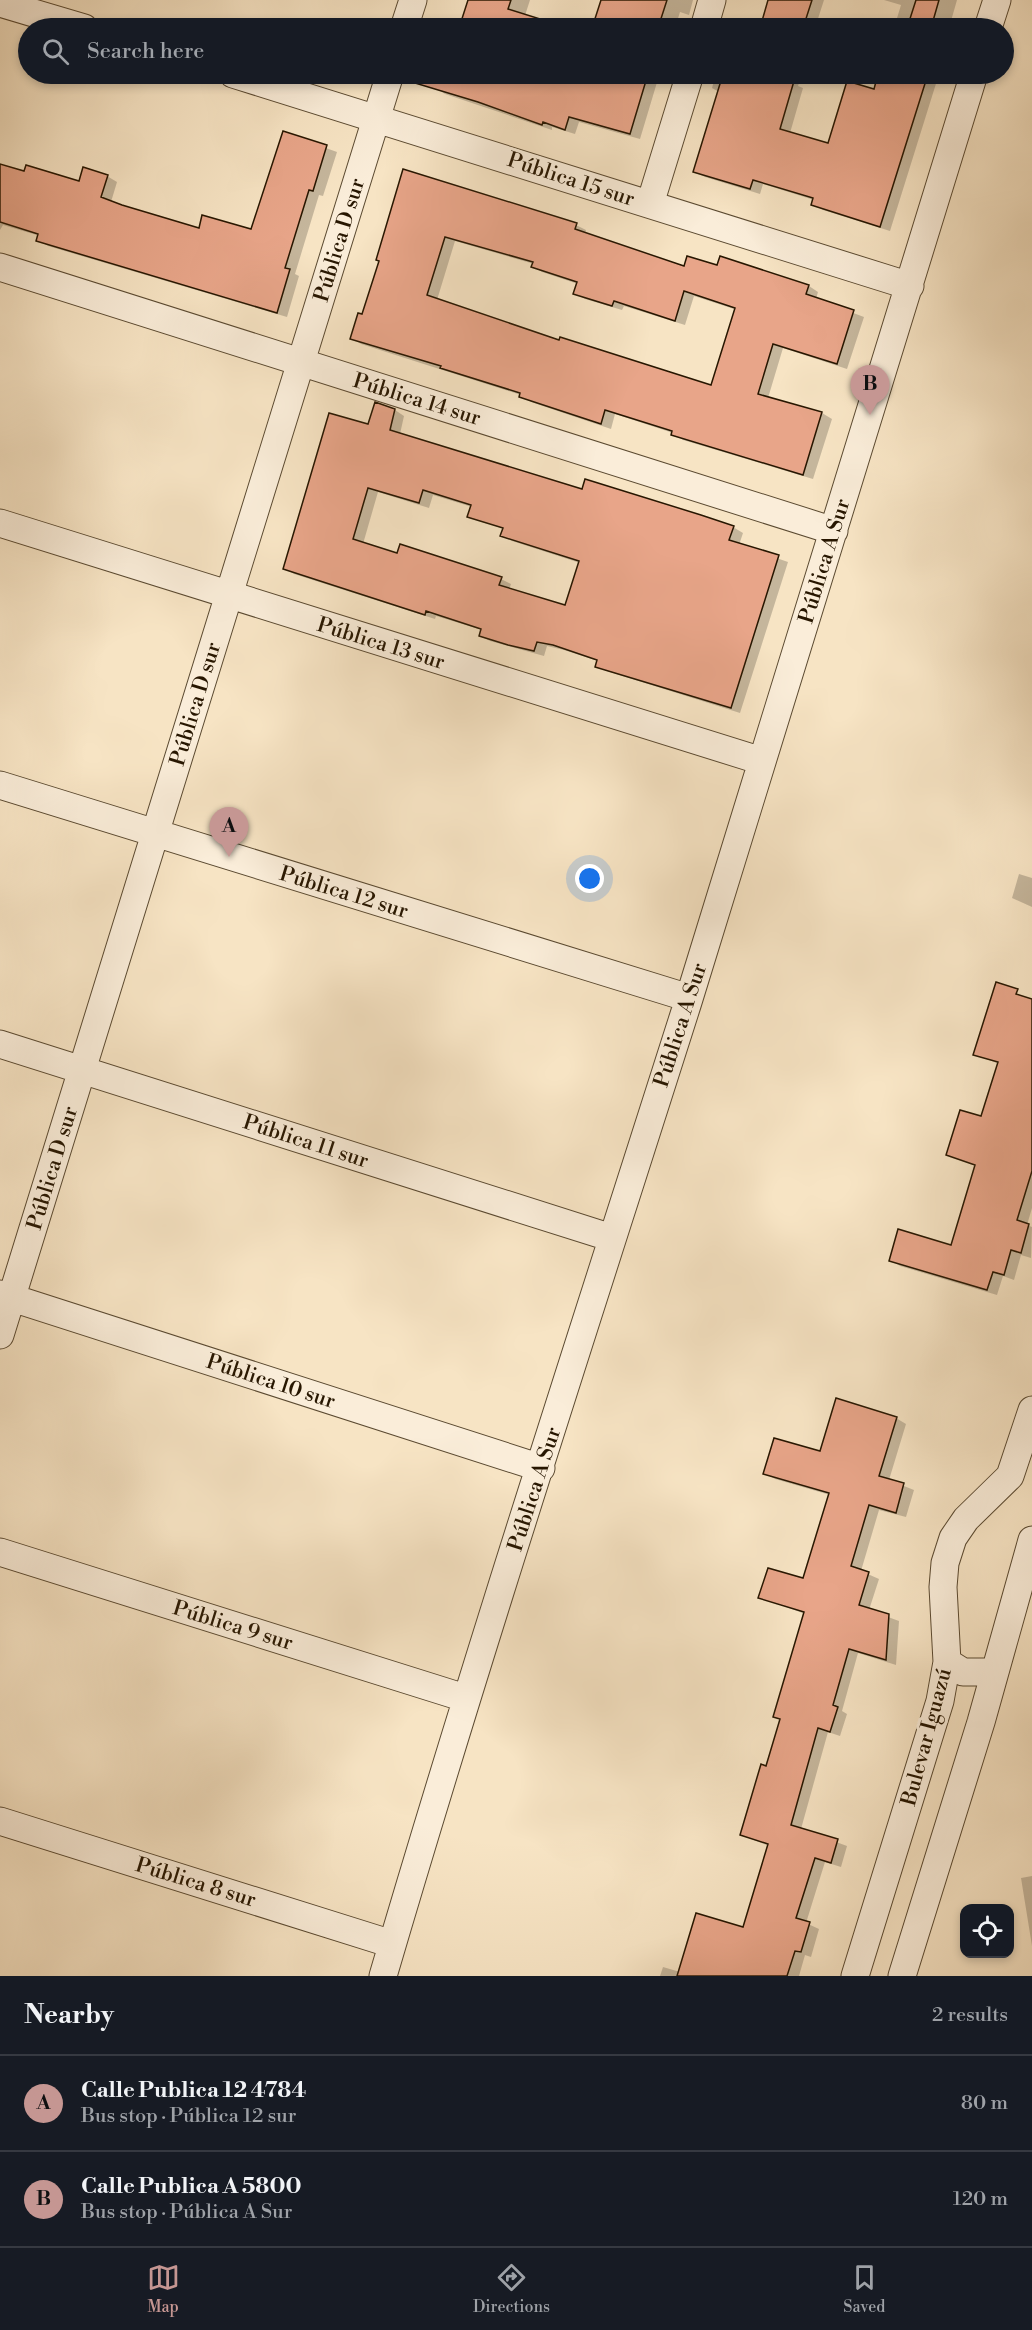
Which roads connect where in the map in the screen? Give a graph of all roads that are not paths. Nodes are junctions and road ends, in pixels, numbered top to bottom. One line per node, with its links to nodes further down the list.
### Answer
1 (413, 0): 6 (street)
2 (712, 0): 7 (street)
3 (997, 0): 8 (street)
4 (0, 3): 5 (street)
5 (50, 18)
6 (407, 18)
7 (707, 18)
8 (991, 18)
9 (265, 84): 13 (street, Pública 15 sur)
10 (387, 84): 13 (street, Pública D sur)
11 (687, 84): 14 (street)
12 (971, 84): 16 (street, Pública A Sur)
13 (376, 117): 14 (street, Pública 15 sur); 17 (street, Pública D sur)
14 (650, 204): 16 (street, Pública 15 sur)
15 (0, 267): 17 (street, Pública 14 sur)
16 (910, 286): 19 (street, Pública A Sur)
17 (301, 363): 19 (street, Pública 14 sur); 20 (street, Pública D sur)
18 (0, 523): 20 (street, Pública 13 sur)
19 (834, 531): 21 (street, Pública A Sur)
20 (229, 596): 21 (street, Pública 13 sur); 23 (street, Pública D sur)
21 (762, 761): 24 (street, Pública A Sur)
22 (0, 785): 23 (street, Pública 12 sur)
23 (155, 834): 24 (street, Pública 12 sur); 26 (street, Pública D sur)
24 (689, 998): 27 (street, Pública A Sur)
25 (0, 1044): 26 (street, Pública 11 sur)
26 (83, 1070): 27 (street, Pública 11 sur); 28 (street, Pública D sur)
27 (612, 1238): 32 (street, Pública A Sur)
28 (6, 1296): 29 (street, Pública D sur); 32 (street, Pública 10 sur)
29 (0, 1335)
30 (1032, 1410): 31 (street, Bulevar Iguazú)
31 (1025, 1463): 35 (street, Bulevar Iguazú)
32 (541, 1468): 37 (street, Pública A Sur)
33 (1032, 1540): 36 (street)
34 (0, 1552): 37 (street, Pública 9 sur)
35 (947, 1662): 36 (street); 41 (street, Bulevar Iguazú)
36 (994, 1672): 42 (street)
37 (465, 1698): 39 (street, Pública A Sur)
38 (0, 1821): 39 (street, Pública 8 sur)
39 (392, 1944): 40 (street, Pública A Sur)
40 (382, 1976)
41 (855, 1976)
42 (902, 1976)

